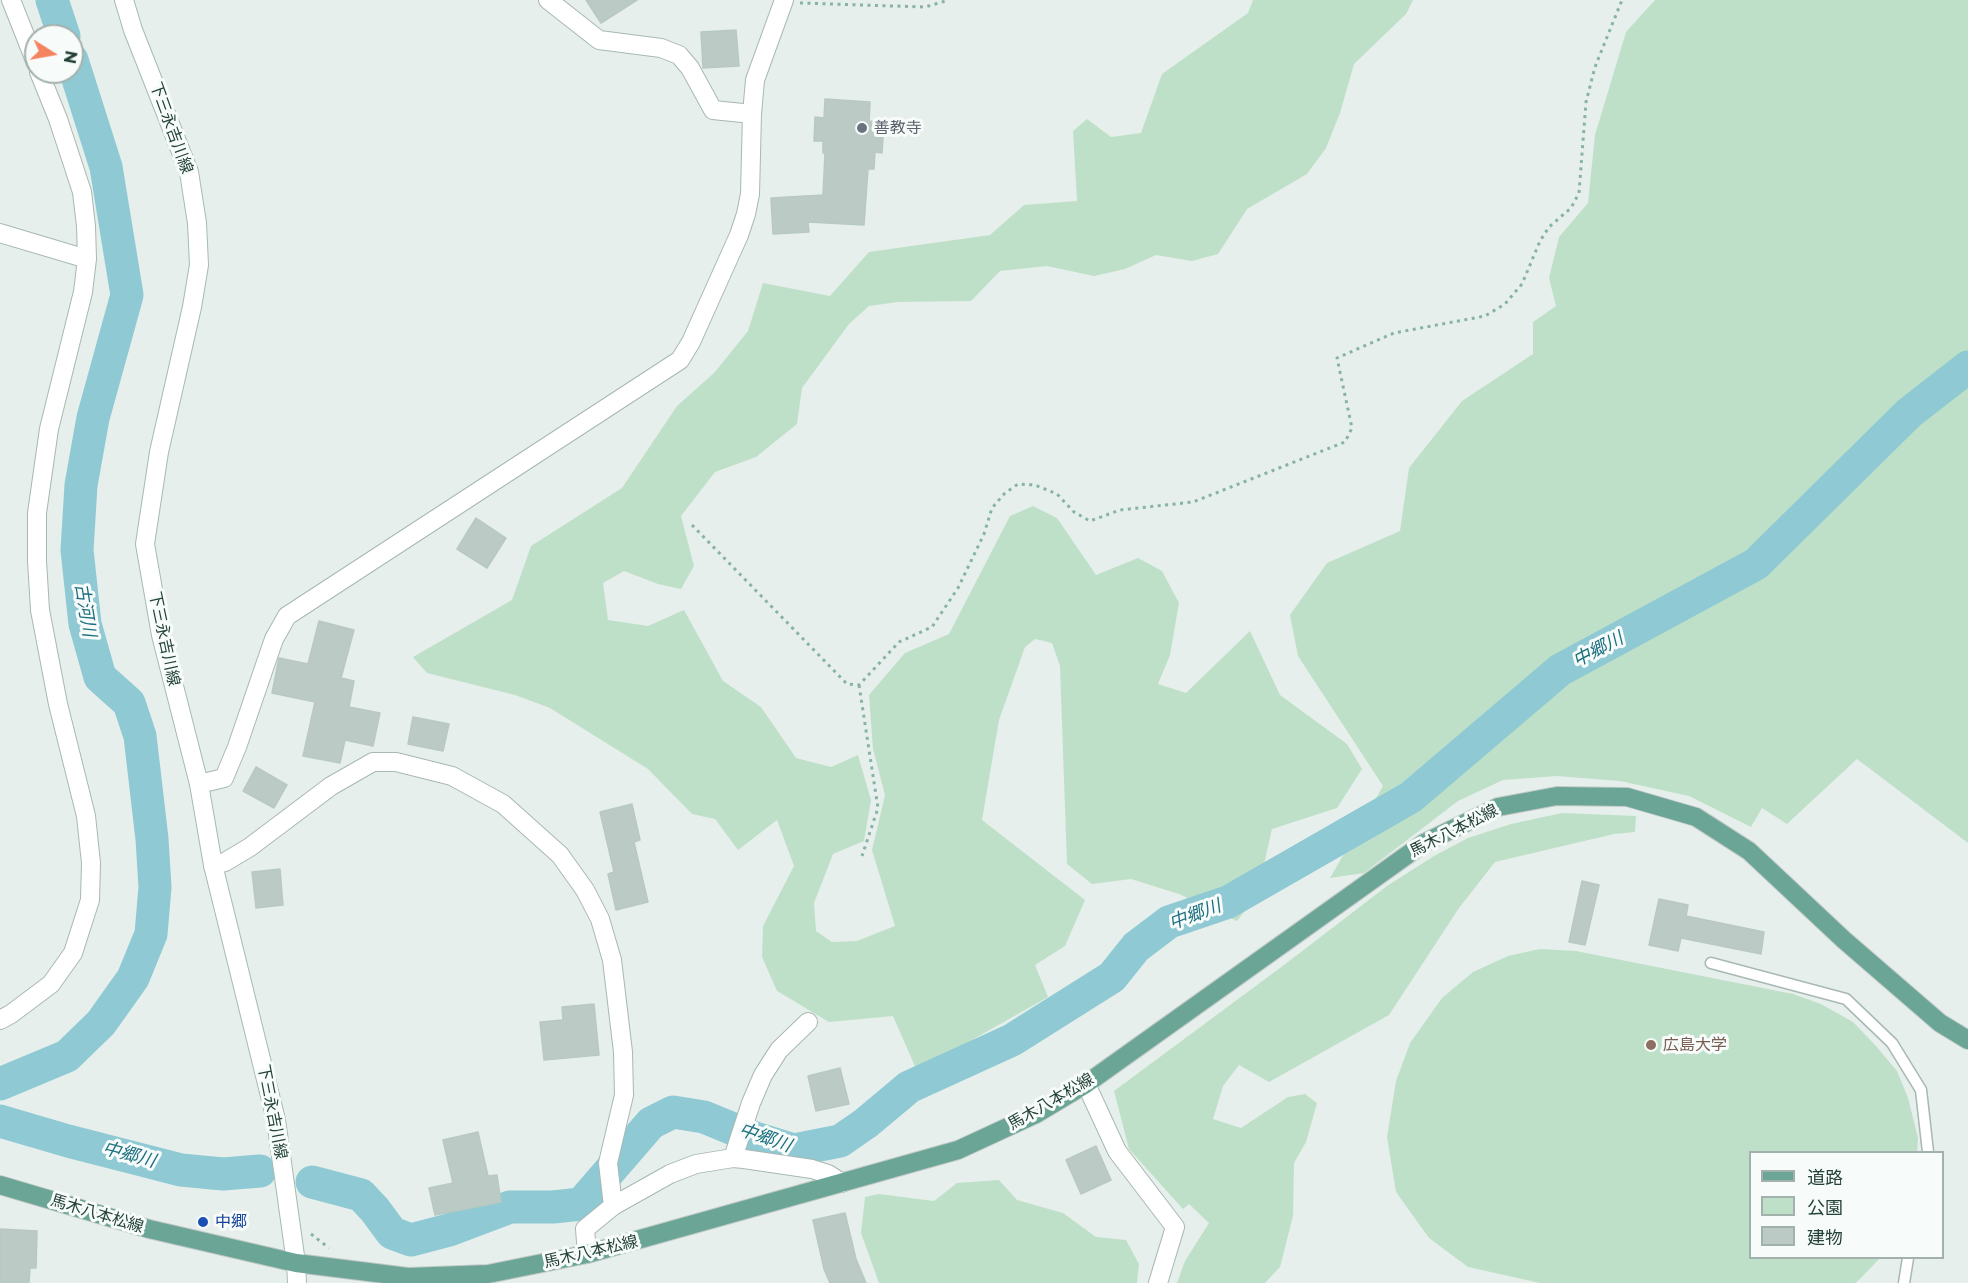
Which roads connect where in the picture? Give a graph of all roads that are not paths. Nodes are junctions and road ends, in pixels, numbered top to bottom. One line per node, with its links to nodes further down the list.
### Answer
1 (11, 0): 5 (street)
2 (124, 0): 10 (street, 下三永吉川線)
3 (548, 0): 7 (street)
4 (783, 1): 7 (street)
5 (24, 33)
6 (44, 84): 9 (street)
7 (752, 114): 10 (street)
8 (0, 233): 9 (street)
9 (87, 259): 13 (street)
10 (199, 784): 11 (street, 下三永吉川線)
11 (213, 865): 21 (street); 24 (street, 下三永吉川線)
12 (1711, 963): 18 (lane)
13 (0, 1020)
14 (808, 1022): 17 (street)
15 (1968, 1041): 16 (main road, 馬木八本松線)
16 (1086, 1084): 19 (main road, 馬木八本松線); 27 (street)
17 (739, 1141): 19 (street); 21 (street)
18 (1928, 1151)
19 (842, 1183): 22 (main road, 馬木八本松線)
20 (0, 1185): 24 (main road, 馬木八本松線)
21 (613, 1206): 22 (street)
22 (587, 1254): 25 (main road, 馬木八本松線)
23 (1908, 1259): 28 (lane)
24 (296, 1263): 25 (main road, 馬木八本松線); 26 (street, 下三永吉川線)
25 (409, 1280)
26 (297, 1283)
27 (1158, 1283)
28 (1904, 1283)

